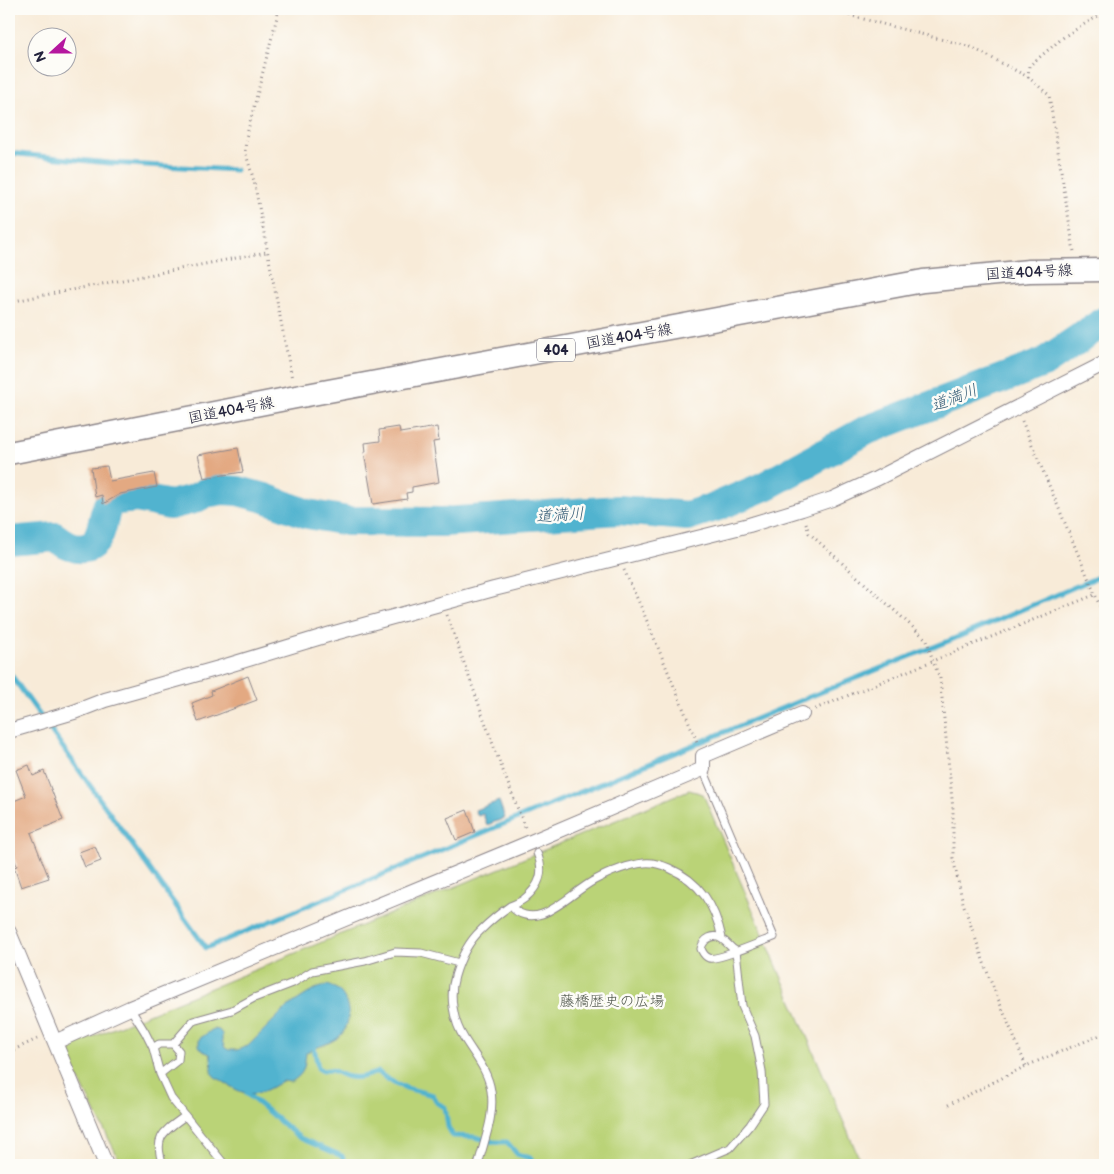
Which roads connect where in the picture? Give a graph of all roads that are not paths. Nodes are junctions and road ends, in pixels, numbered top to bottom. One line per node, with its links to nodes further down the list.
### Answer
1 (1105, 270): 3 (highway, 国道404号線 / 404)
2 (1105, 363): 5 (street)
3 (9, 453)
4 (802, 714): 6 (street)
5 (9, 731)
6 (703, 762): 7 (street); 11 (lane)
7 (534, 848): 8 (lane); 13 (street)
8 (511, 906): 10 (lane); 12 (lane)
9 (9, 932): 14 (street)
10 (722, 938): 11 (lane); 11 (lane)
11 (736, 950): 23 (lane)
12 (459, 963): 15 (lane); 22 (lane)
13 (130, 1008): 14 (street); 16 (lane)
14 (53, 1037): 19 (street)
15 (173, 1044): 16 (lane); 17 (lane)
16 (153, 1048): 17 (lane)
17 (160, 1074): 18 (lane)
18 (184, 1116): 20 (lane); 21 (lane)
19 (106, 1165)
20 (162, 1165)
21 (225, 1165)
22 (478, 1165)
23 (690, 1165)

